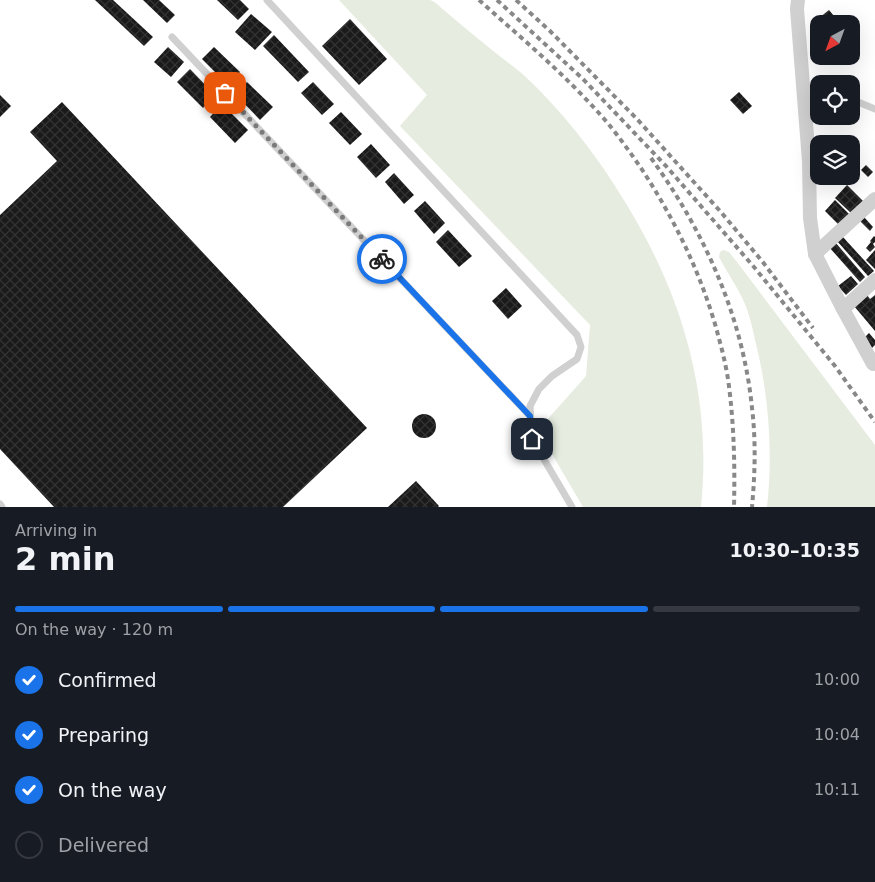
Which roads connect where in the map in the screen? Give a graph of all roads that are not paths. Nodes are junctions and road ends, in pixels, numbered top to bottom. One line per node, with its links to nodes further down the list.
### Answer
1 (267, 0): 13 (lane)
2 (798, 0): 4 (street)
3 (172, 37): 13 (lane)
4 (804, 96): 5 (lane); 9 (street)
5 (810, 97)
6 (860, 103): 7 (lane)
7 (875, 109)
8 (875, 198): 9 (street)
9 (815, 254): 11 (street)
10 (875, 280): 11 (street)
11 (842, 309): 12 (street)
12 (874, 363)
13 (530, 416): 14 (lane)
14 (572, 507)

